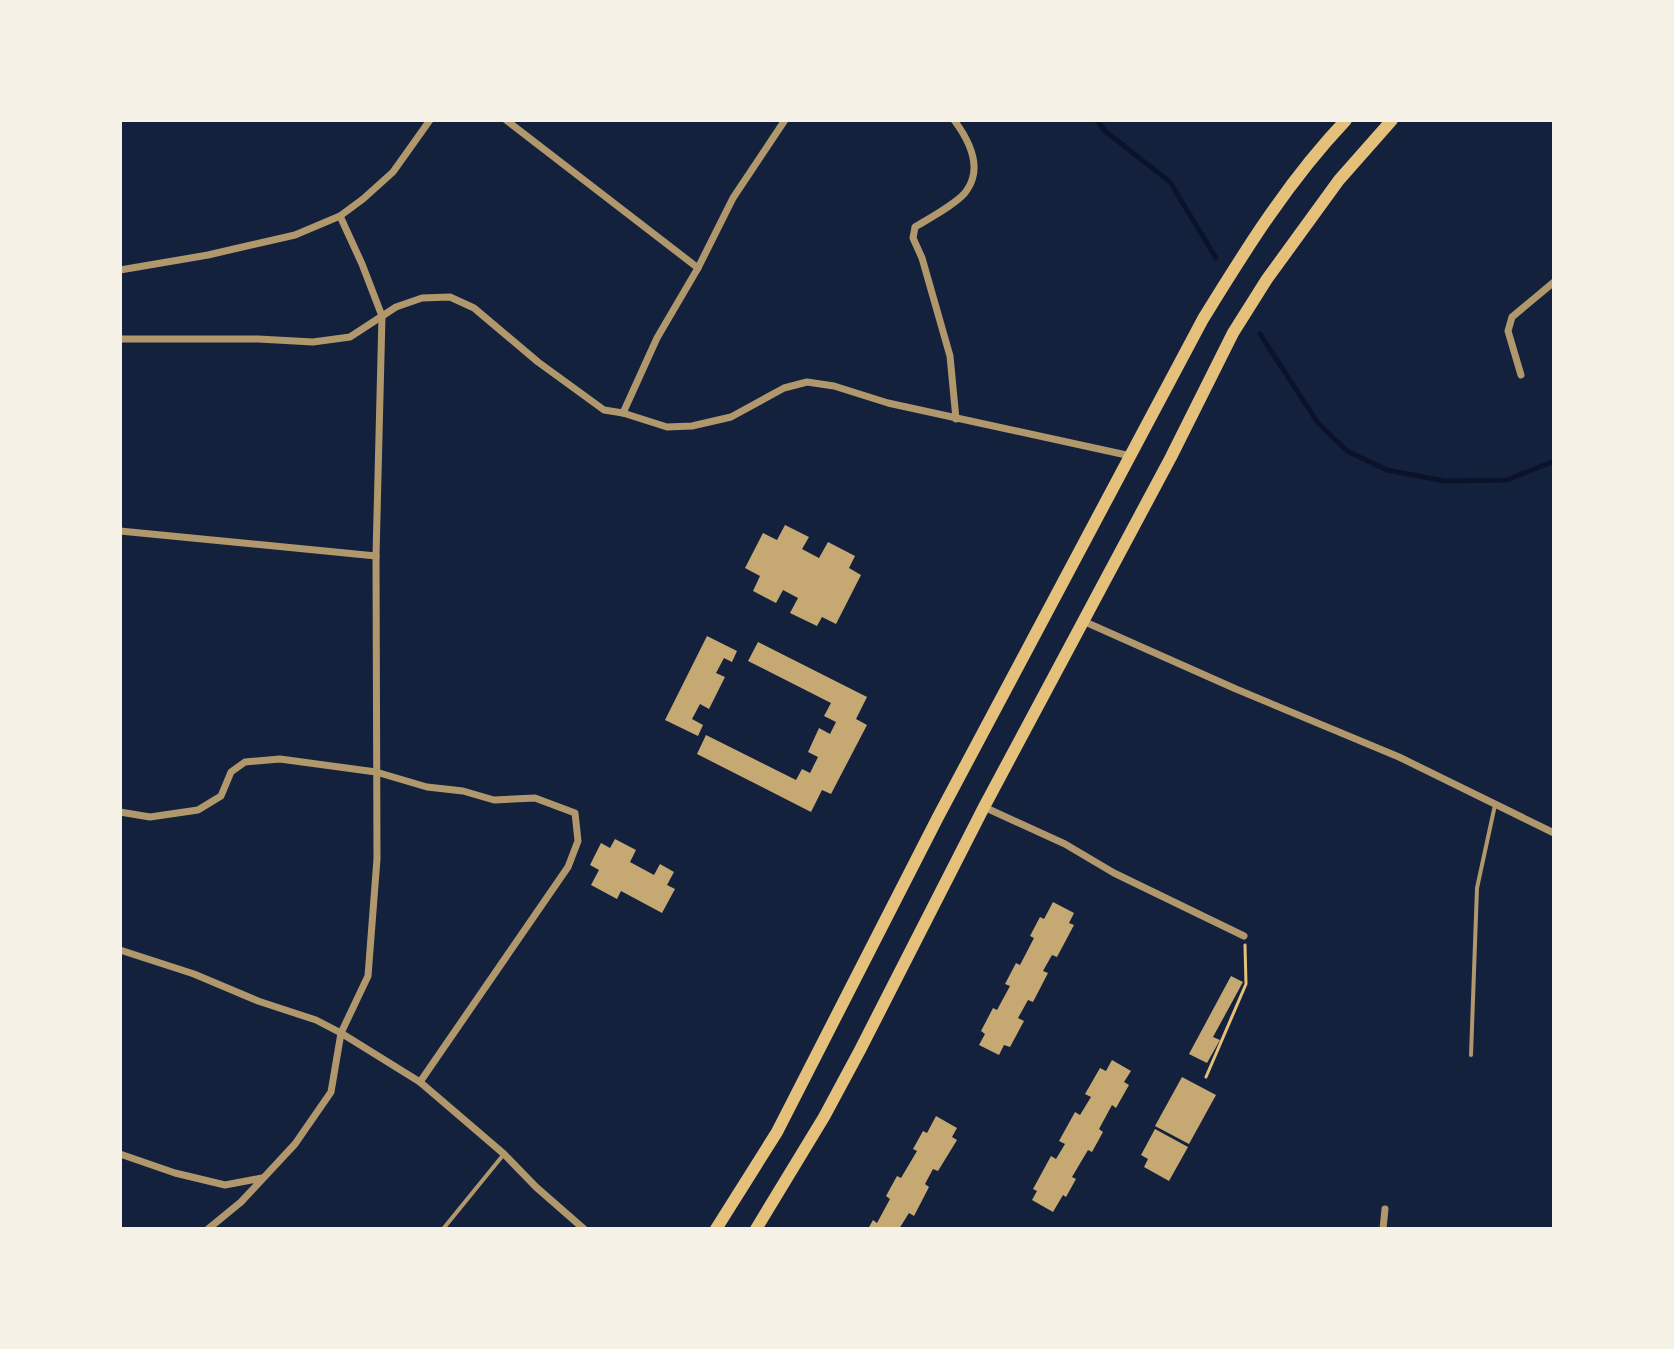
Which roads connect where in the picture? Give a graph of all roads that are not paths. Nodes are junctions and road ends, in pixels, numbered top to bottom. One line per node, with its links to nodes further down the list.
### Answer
1 (430, 120): 7 (street)
2 (506, 120): 8 (street)
3 (785, 120): 8 (street)
4 (954, 120): 15 (street)
5 (1346, 120): 16 (highway)
6 (1392, 120): 19 (highway)
7 (340, 216): 9 (street); 11 (street)
8 (698, 268): 14 (street)
9 (120, 270)
10 (1554, 282): 13 (street)
11 (382, 316): 12 (street); 14 (street); 18 (street)
12 (120, 339)
13 (1521, 375)
14 (623, 413): 15 (street)
15 (956, 419): 16 (street)
16 (1131, 456): 37 (highway)
17 (120, 531): 18 (street)
18 (376, 556): 20 (street)
19 (1083, 621): 21 (street); 22 (highway)
20 (376, 772): 23 (street); 27 (street); 29 (street)
21 (1495, 805): 24 (street); 28 (lane)
22 (984, 807): 25 (street); 38 (highway)
23 (120, 812)
24 (1554, 833)
25 (1244, 936)
26 (120, 950): 27 (street)
27 (341, 1033): 29 (street); 32 (street)
28 (1471, 1055)
29 (420, 1082): 31 (street)
30 (120, 1154): 32 (street)
31 (504, 1154): 35 (lane); 36 (street)
32 (262, 1178): 34 (street)
33 (1385, 1209): 39 (street)
34 (208, 1229)
35 (443, 1229)
36 (584, 1229)
37 (716, 1229)
38 (756, 1229)
39 (1383, 1229)

